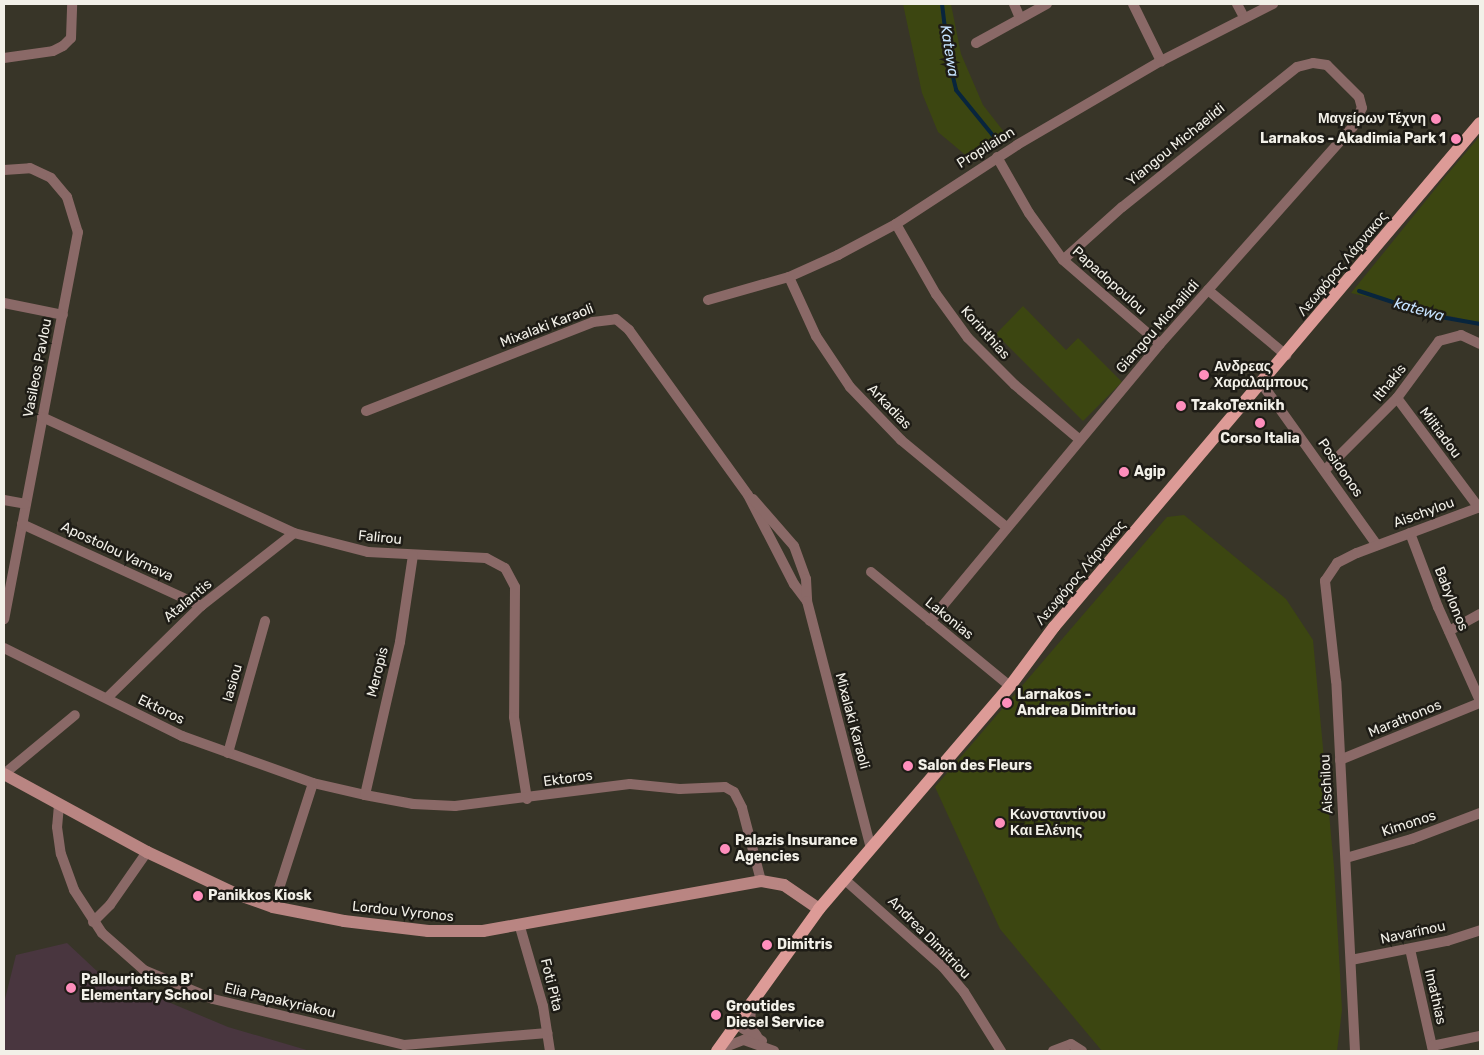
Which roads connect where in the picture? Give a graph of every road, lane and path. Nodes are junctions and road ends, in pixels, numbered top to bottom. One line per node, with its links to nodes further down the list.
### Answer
1 (72, 4): 10 (street)
2 (1014, 4): 7 (street)
3 (1047, 4): 7 (street)
4 (1133, 4): 11 (street)
5 (1237, 4): 8 (street)
6 (1273, 4): 8 (street, Propilaion)
7 (1020, 18): 9 (street)
8 (1244, 18): 11 (street, Propilaion)
9 (976, 42)
10 (4, 58)
11 (1161, 61): 14 (street, Propilaion)
12 (1313, 62): 17 (street, Yiangou Michaelidi); 19 (street, Giangou Michailidi)
13 (1480, 123): 25 (main road, Λεωφόρος Λάρνακος)
14 (997, 157): 16 (street, Propilaion); 17 (street, Papadopoulou)
15 (4, 170): 22 (street, Vasileos Pavlou)
16 (896, 224): 18 (street, Propilaion); 30 (street, Korinthias)
17 (1063, 260): 23 (street, Papadopoulou)
18 (789, 277): 20 (street, Propilaion); 37 (street, Arkadias)
19 (1208, 290): 23 (street, Giangou Michailidi); 25 (street)
20 (708, 300)
21 (4, 303): 22 (street)
22 (63, 315): 29 (street, Vasileos Pavlou)
23 (1160, 344): 30 (street, Giangou Michailidi)
24 (1480, 344): 27 (street, Ithakis)
25 (1286, 355): 26 (main road, Λεωφόρος Λάρνακος)
26 (1262, 384): 31 (street, Posidonos); 53 (main road, Λεωφόρος Λάρνακος)
27 (1397, 398): 31 (street, Ithakis); 35 (street, Miltiadou)
28 (366, 411): 32 (street, Mixalaki Karaoli)
29 (42, 417): 34 (street, Vasileos Pavlou); 38 (street, Falirou)
30 (1079, 439): 37 (street, Giangou Michailidi)
31 (1325, 470): 40 (street, Posidonos)
32 (748, 494): 42 (street, Mixalaki Karaoli); 43 (street, Mixalaki Karaoli)
33 (4, 500): 34 (street)
34 (26, 504): 36 (street, Vasileos Pavlou)
35 (1479, 507): 39 (street, Aischylou)
36 (22, 524): 46 (street, Apostolou Varnava); 48 (street, Vasileos Pavlou)
37 (1006, 527): 50 (street, Giangou Michailidi)
38 (294, 533): 41 (street, Falirou); 46 (street, Atalantis)
39 (1410, 533): 40 (street, Aischylou); 51 (street, Babylonos)
40 (1377, 545): 58 (street, Aischilou)
41 (413, 555): 61 (street, Meropis); 62 (street, Falirou)
42 (798, 555): 43 (street); 45 (street, Mixalaki Karaoli)
43 (784, 562): 45 (street, Mixalaki Karaoli)
44 (871, 572): 50 (street, Lakonias)
45 (807, 601): 65 (street, Mixalaki Karaoli)
46 (202, 606): 54 (street, Atalantis)
47 (1480, 614): 51 (street)
48 (4, 619)
49 (265, 621): 57 (street, Iasiou)
50 (930, 621): 53 (street, Lakonias)
51 (1449, 631): 55 (street, Babylonos)
52 (4, 648): 54 (street, Ektoros)
53 (1010, 686): 65 (main road, Λεωφόρος Λάρνακος)
54 (107, 698): 57 (street, Ektoros)
55 (1480, 702): 58 (street, Marathonos)
56 (75, 715): 59 (street)
57 (228, 753): 60 (street, Ektoros)
58 (1340, 760): 67 (street, Aischilou)
59 (4, 774): 63 (street, Lordou Vyronos)
60 (312, 784): 61 (street, Ektoros); 70 (street)
61 (365, 795): 62 (street, Ektoros)
62 (527, 799): 69 (street, Ektoros)
63 (59, 805): 66 (street, Lordou Vyronos); 72 (street, Elia Papakyriakou)
64 (1480, 814): 67 (street, Kimonos)
65 (871, 848): 68 (main road, Λεωφόρος Λάρνακος)
66 (147, 852): 70 (street, Lordou Vyronos); 72 (street)
67 (1346, 858): 76 (street, Aischilou)
68 (844, 878): 71 (main road, Λεωφόρος Λάρνακος); 87 (street, Andrea Dimitriou)
69 (761, 881): 71 (street, Lordou Vyronos); 73 (street, Lordou Vyronos)
70 (273, 907): 73 (street, Lordou Vyronos)
71 (819, 909): 77 (main road, Λεωφόρος Λάρνακος)
72 (93, 922): 82 (street, Elia Papakyriakou)
73 (520, 927): 79 (street, Foti Pita)
74 (1480, 930): 75 (street, Navarinou)
75 (1410, 949): 76 (street, Navarinou); 83 (street, Imathias)
76 (1351, 960): 90 (street, Aischilou)
77 (751, 1001): 78 (main road, Λεωφόρος Λάρνακος); 81 (street)
78 (736, 1024): 81 (street); 85 (main road, Λεωφόρος Λάρνακος)
79 (547, 1033): 82 (street, Elia Papakyriakou); 84 (street, Foti Pita)
80 (1480, 1036): 83 (street)
81 (760, 1040): 86 (street)
82 (403, 1048)
83 (1432, 1048)
84 (550, 1051)
85 (718, 1051): 86 (street)
86 (774, 1051)
87 (1002, 1051)
88 (1053, 1051): 89 (street)
89 (1082, 1051)
90 (1355, 1051)

